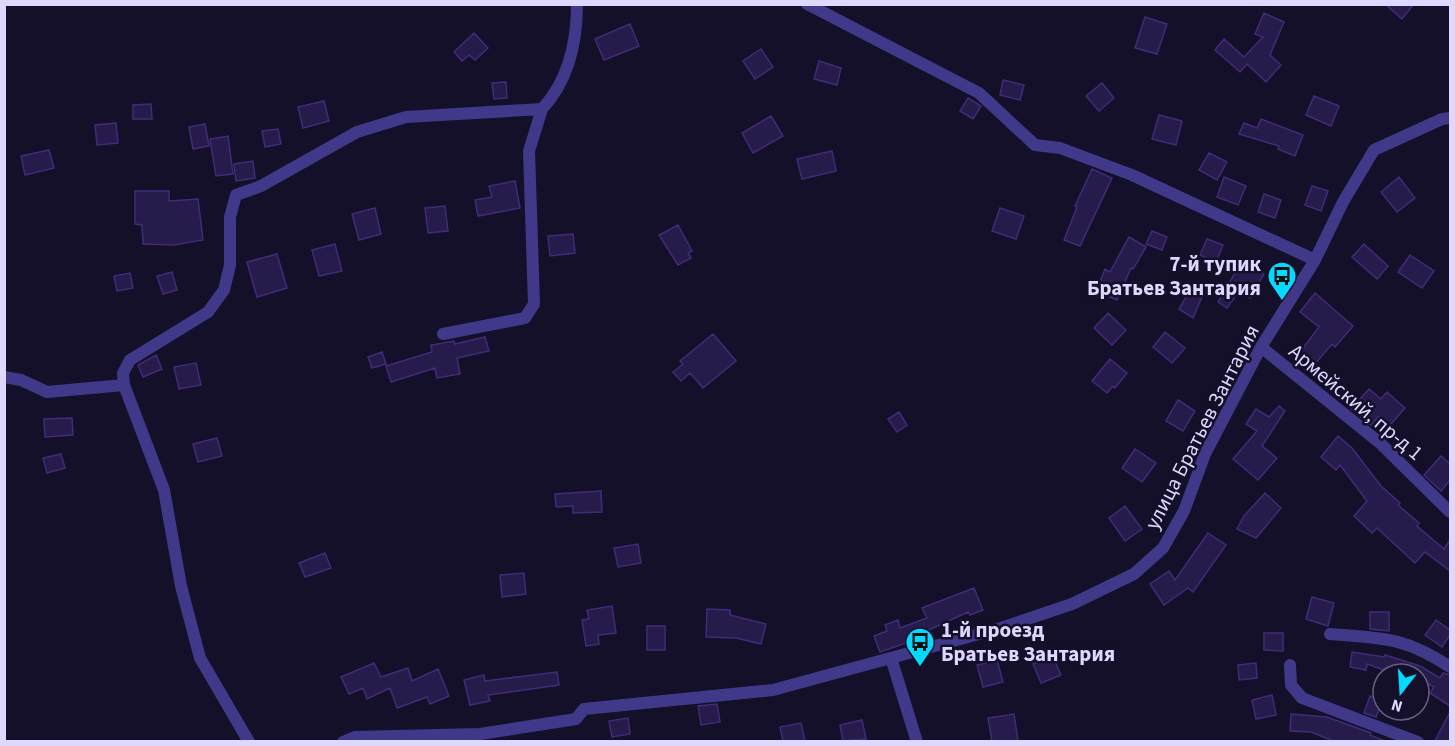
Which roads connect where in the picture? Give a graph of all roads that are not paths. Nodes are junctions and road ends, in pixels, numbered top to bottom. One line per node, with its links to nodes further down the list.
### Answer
1 (576, 4): 3 (street)
2 (807, 4): 5 (street)
3 (542, 109): 6 (street); 9 (street)
4 (1450, 118): 5 (street, улица Братьев Зантария)
5 (1315, 260): 7 (street, улица Братьев Зантария)
6 (442, 334)
7 (1261, 347): 10 (street, Армейский, пр-д 1); 12 (street, улица Братьев Зантария)
8 (4, 377): 9 (street)
9 (124, 385): 16 (street)
10 (1450, 512)
11 (1330, 634): 14 (street)
12 (891, 658): 15 (street, улица Братьев Зантария); 18 (street)
13 (1290, 664): 19 (street)
14 (1450, 667)
15 (481, 738): 17 (street, улица Братьев Зантария)
16 (249, 741)
17 (343, 741)
18 (917, 741)
19 (1418, 741)

